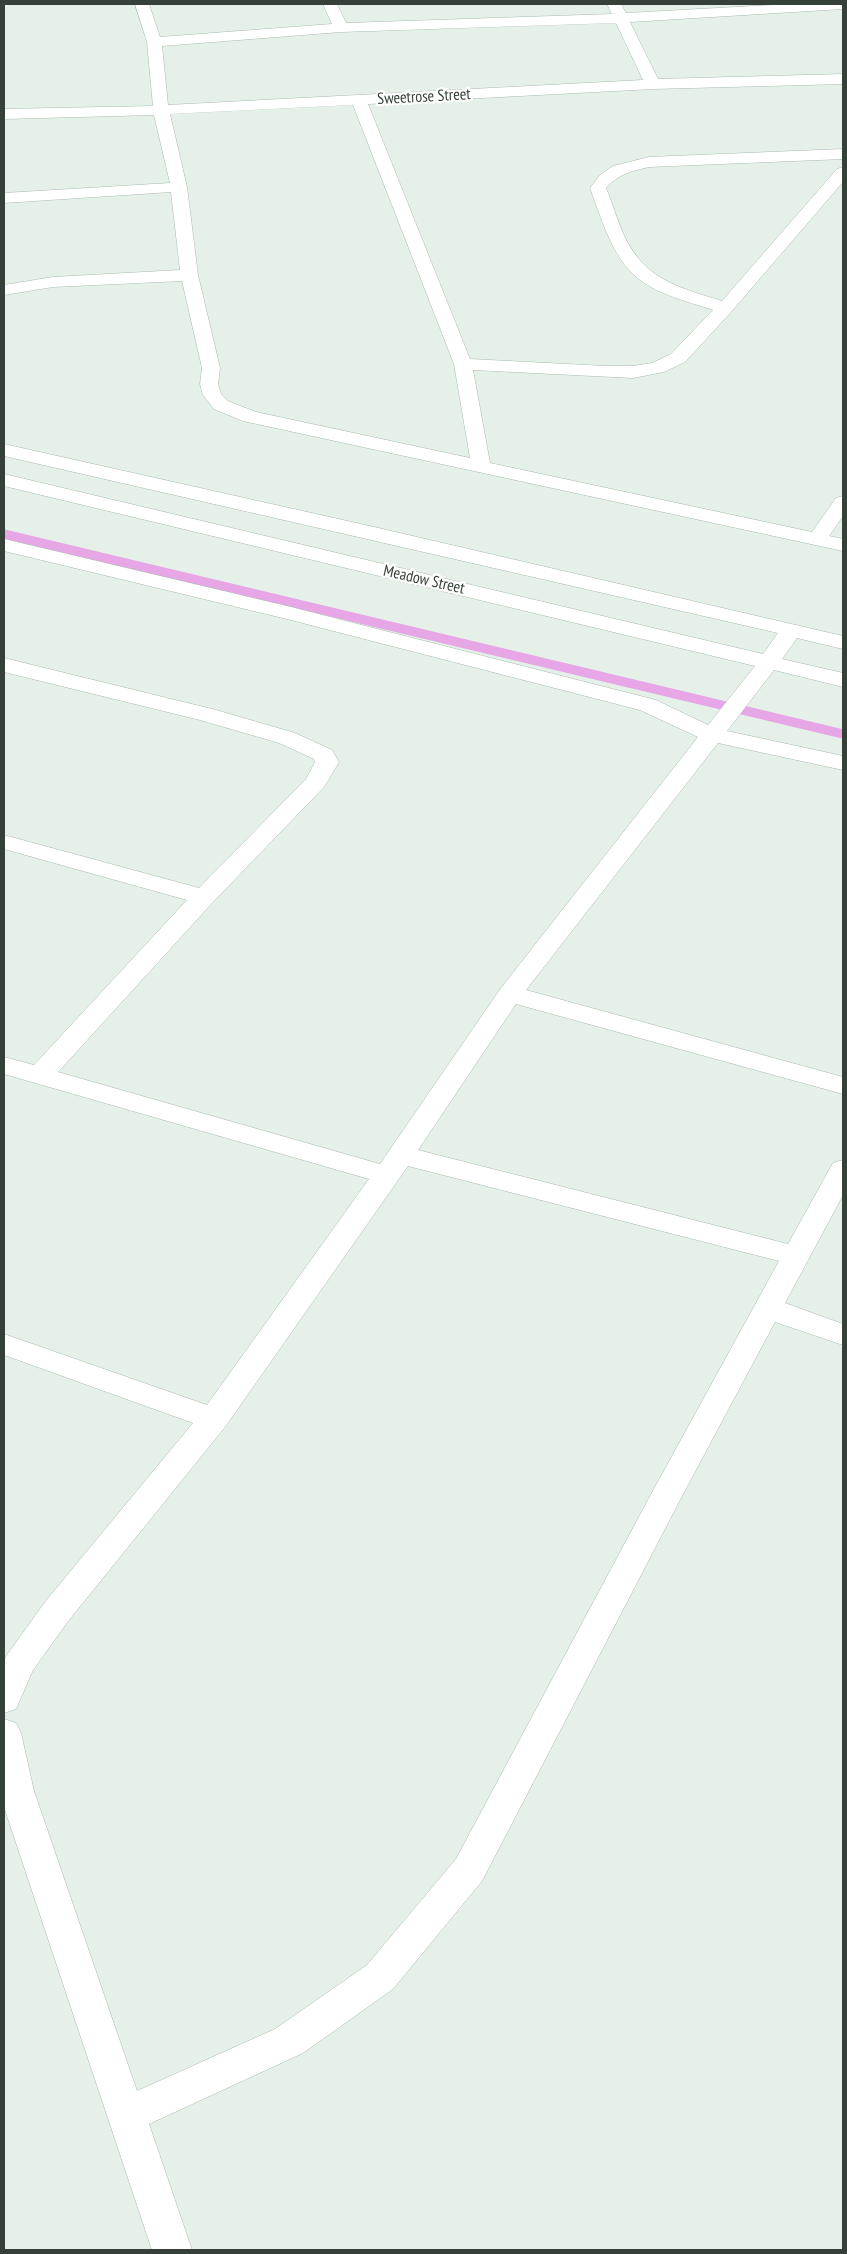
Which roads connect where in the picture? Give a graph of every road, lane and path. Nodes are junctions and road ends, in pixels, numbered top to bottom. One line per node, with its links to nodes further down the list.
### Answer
1 (142, 4): 7 (street)
2 (330, 4): 6 (street)
3 (614, 4): 5 (street)
4 (843, 5): 5 (street)
5 (621, 18): 6 (street); 9 (street)
6 (341, 28): 7 (street)
7 (154, 42): 11 (street)
8 (843, 79): 9 (street, Sweetrose Street)
9 (653, 84): 10 (street, Sweetrose Street)
10 (359, 101): 11 (street, Sweetrose Street); 20 (street)
11 (160, 110): 12 (street, Sweetrose Street); 15 (street)
12 (4, 114)
13 (843, 154): 19 (street)
14 (843, 172): 19 (street)
15 (179, 187): 16 (street); 17 (street)
16 (4, 198)
17 (189, 275): 18 (street); 22 (street)
18 (4, 290)
19 (726, 308): 20 (street)
20 (463, 364): 22 (street)
21 (4, 450): 28 (street, Meadow Street)
22 (481, 468): 25 (street)
23 (4, 480): 31 (street, Meadow Street)
24 (843, 502): 25 (street)
25 (816, 539): 27 (street)
26 (4, 545): 33 (street)
27 (843, 545)
28 (792, 630): 29 (street, Meadow Street); 31 (street)
29 (843, 642)
30 (4, 665): 36 (street)
31 (764, 669): 32 (street, Meadow Street); 33 (street)
32 (843, 680)
33 (715, 730): 34 (street); 37 (street)
34 (843, 763)
35 (4, 842): 36 (street)
36 (204, 897): 39 (street)
37 (510, 994): 40 (street); 41 (street)
38 (4, 1065): 39 (street)
39 (39, 1076): 41 (street)
40 (843, 1086)
41 (394, 1165): 43 (street); 47 (street)
42 (843, 1169): 43 (street)
43 (796, 1256): 44 (street)
44 (768, 1308): 45 (street); 50 (street)
45 (843, 1335)
46 (4, 1344): 47 (street)
47 (214, 1419): 48 (street)
48 (4, 1699)
49 (4, 1733): 50 (street)
50 (126, 2114): 51 (street)
51 (172, 2250)

